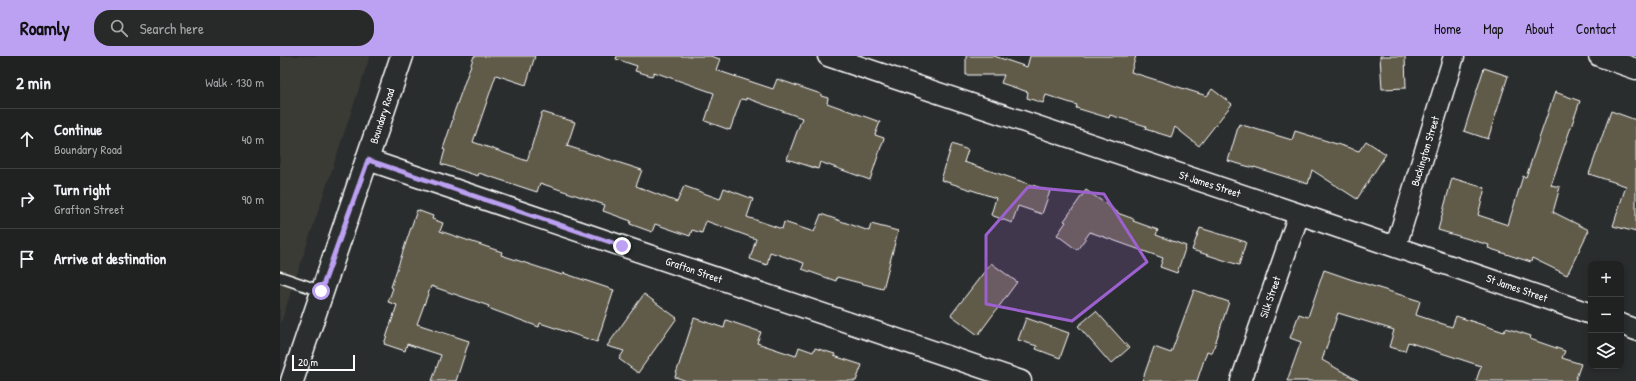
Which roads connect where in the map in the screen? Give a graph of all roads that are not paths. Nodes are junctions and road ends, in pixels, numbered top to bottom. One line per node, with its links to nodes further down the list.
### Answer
1 (402, 56): 6 (street, Boundary Road)
2 (828, 56): 7 (street, St James Street)
3 (1454, 56): 8 (street, Buckington Street)
4 (1599, 56): 5 (street)
5 (1635, 66)
6 (368, 160): 10 (street, Boundary Road); 15 (street, Grafton Street)
7 (1299, 214): 8 (street, St James Street); 16 (street, Silk Street)
8 (1396, 246): 11 (street, St James Street)
9 (280, 277): 10 (lane)
10 (321, 291): 14 (street, Boundary Road)
11 (1588, 313)
12 (1624, 325): 13 (street)
13 (1636, 330)
14 (292, 381)
15 (1020, 381)
16 (1241, 381)

